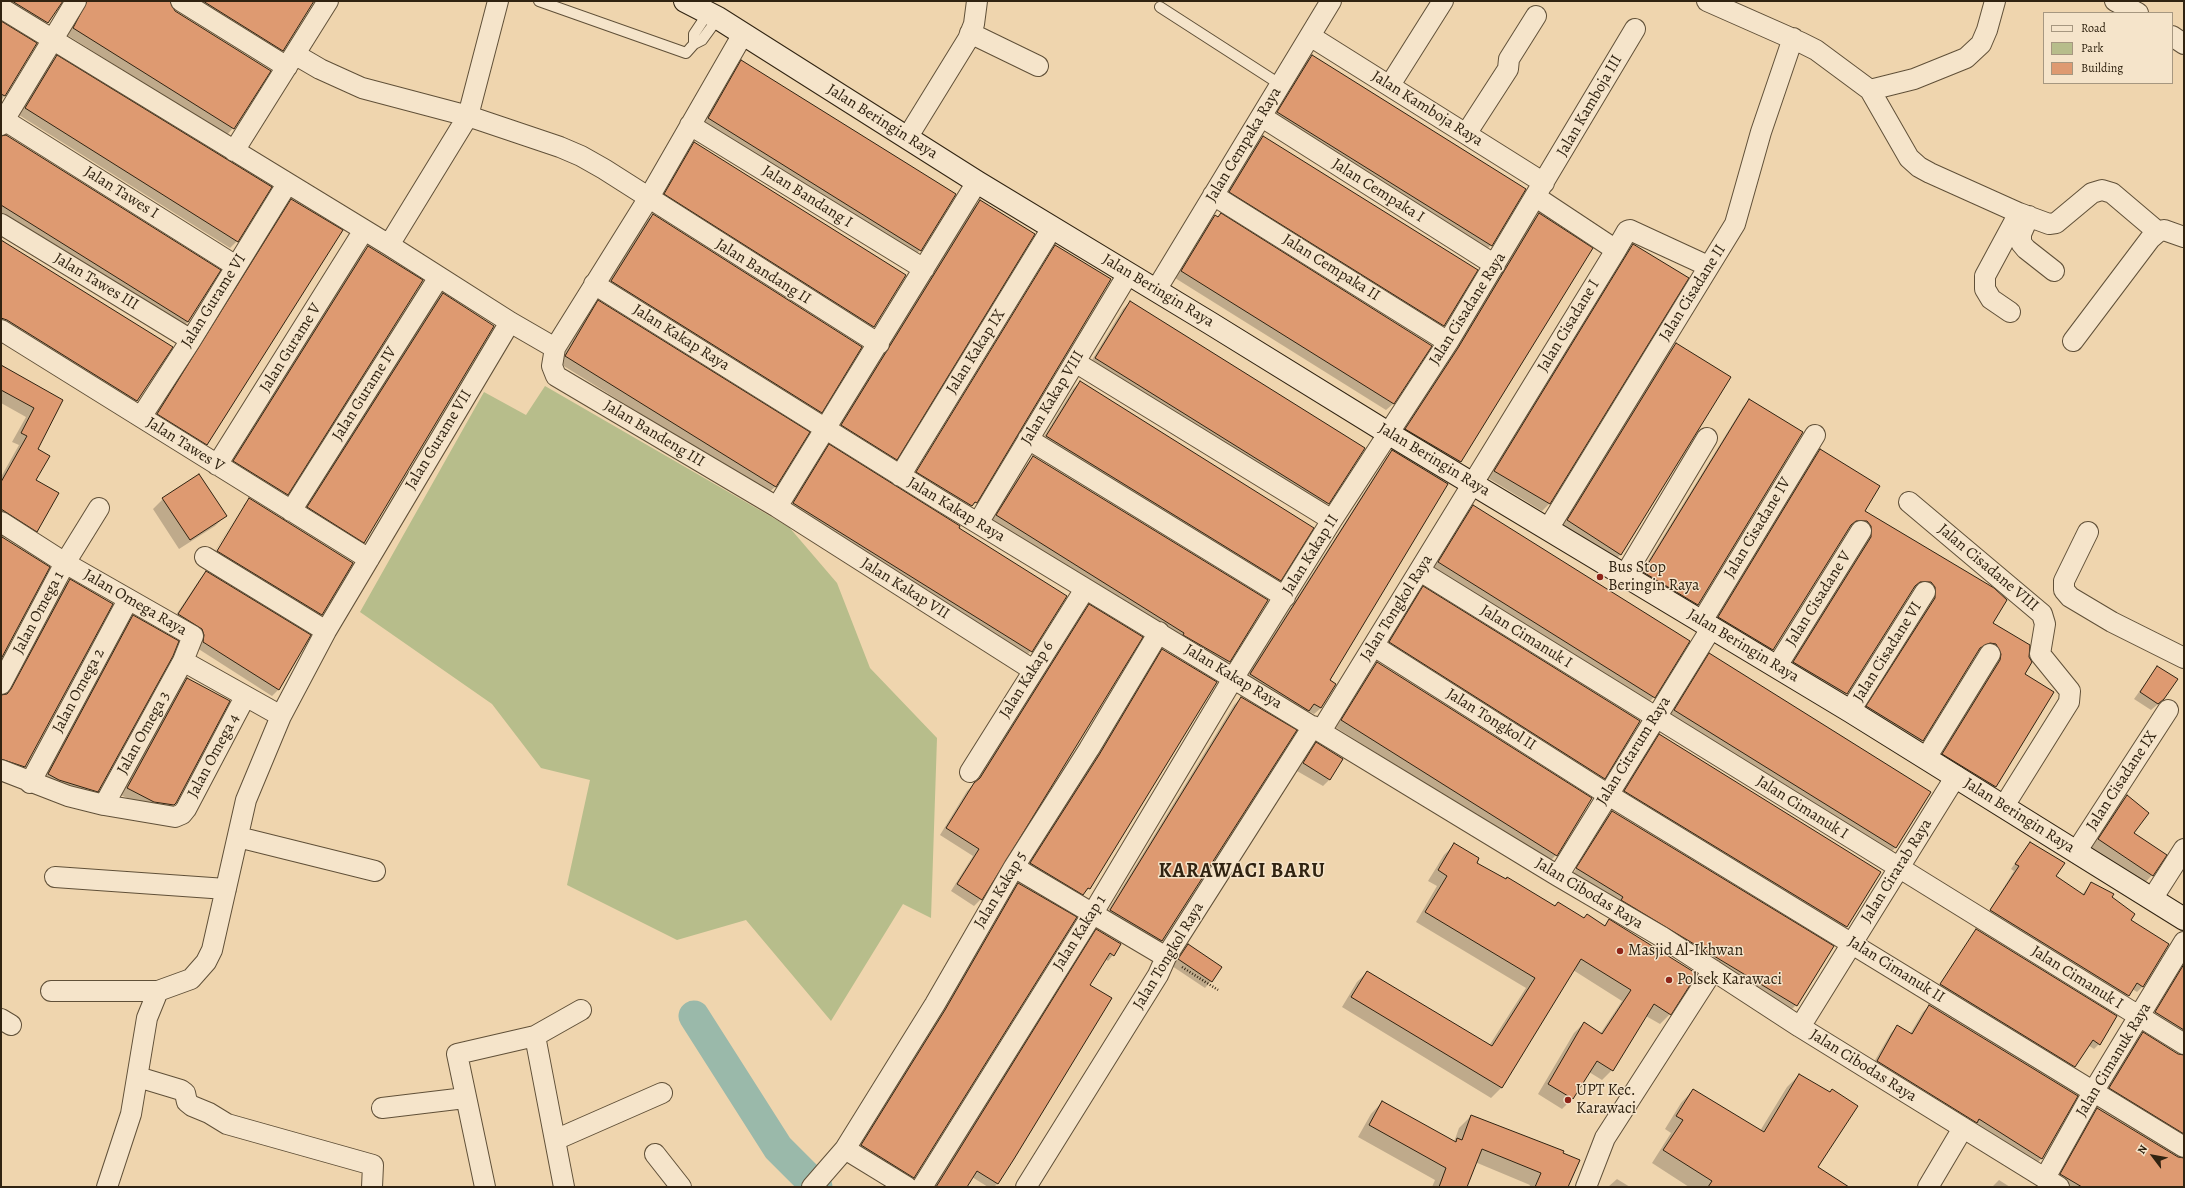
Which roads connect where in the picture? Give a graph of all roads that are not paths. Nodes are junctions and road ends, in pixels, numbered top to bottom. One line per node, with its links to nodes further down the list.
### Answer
1 (76, 1): 24 (street)
2 (181, 1): 26 (street, Jalan Bandang II)
3 (328, 1): 26 (street)
4 (498, 1): 31 (street)
5 (539, 1): 16 (lane)
6 (685, 1): 16 (street, Jalan Beringin Raya)
7 (977, 1): 20 (street)
8 (1331, 1): 21 (street, Jalan Cempaka Raya)
9 (1443, 1): 29 (street)
10 (1707, 1): 23 (street)
11 (1995, 1): 30 (street)
12 (2115, 1): 15 (street)
13 (1160, 7): 28 (lane)
14 (1, 8): 24 (street)
15 (2136, 12)
16 (713, 15): 19 (street, Jalan Beringin Raya)
17 (1536, 16): 35 (street)
18 (1635, 28): 40 (street, Jalan Kamboja III)
19 (743, 34): 34 (street); 36 (street, Jalan Beringin Raya)
20 (970, 34): 27 (street); 36 (street)
21 (1310, 36): 28 (street, Jalan Cempaka Raya); 29 (street, Jalan Kamboja Raya)
22 (2173, 37): 25 (street)
23 (1793, 38): 30 (street); 53 (street, Jalan Cisadane II)
24 (53, 39): 33 (street); 37 (street)
25 (2184, 44)
26 (291, 61): 31 (street, Jalan Bandang II); 37 (street)
27 (1038, 66)
28 (1281, 85): 32 (street, Jalan Cempaka Raya)
29 (1390, 85): 35 (street, Jalan Kamboja Raya)
30 (1870, 90): 43 (street)
31 (468, 116): 42 (street, Jalan Bandang II); 49 (street)
32 (1262, 117): 41 (street, Jalan Cempaka Raya); 51 (street, Jalan Cempaka I)
33 (2, 121): 52 (street, Jalan Tawes I)
34 (690, 125): 42 (street); 54 (street, Jalan Bandang I)
35 (1466, 134): 40 (street, Jalan Kamboja Raya)
36 (907, 138): 38 (street, Jalan Beringin Raya)
37 (234, 151): 39 (street)
38 (977, 182): 45 (street, Jalan Beringin Raya); 54 (street)
39 (287, 184): 46 (street); 52 (street, Jalan Gurame VI)
40 (1540, 190): 50 (street); 51 (street, Jalan Cisadane Raya)
41 (1213, 195): 59 (street, Jalan Cempaka Raya); 65 (street, Jalan Cempaka II)
42 (648, 199): 58 (street); 66 (street, Jalan Bandang II)
43 (2024, 214): 47 (street); 55 (street); 60 (street)
44 (1, 224): 63 (street, Jalan Tawes III)
45 (1052, 228): 56 (street, Jalan Beringin Raya); 76 (street, Jalan Kakap IX)
46 (364, 230): 49 (street); 75 (street, Jalan Gurame V)
47 (2158, 232): 48 (street); 64 (street)
48 (2184, 237)
49 (389, 245): 57 (street)
50 (1616, 250): 53 (street, Jalan Cisadane I); 77 (street, Jalan Cisadane I)
51 (1495, 265): 65 (street, Jalan Cisadane Raya)
52 (236, 266): 63 (street, Jalan Gurame VI)
53 (1708, 266): 85 (street, Jalan Cisadane II)
54 (924, 269): 66 (street)
55 (2054, 271)
56 (1128, 274): 59 (street, Jalan Beringin Raya); 68 (street, Jalan Kakap VIII)
57 (439, 277): 61 (street); 81 (street, Jalan Gurame IV)
58 (594, 284): 67 (street); 70 (street, Jalan Kakap Raya)
59 (1156, 290): 71 (street, Jalan Beringin Raya)
60 (2010, 312)
61 (510, 322): 67 (street); 89 (street, Jalan Gurame VII)
62 (1, 330): 69 (street, Jalan Tawes V)
63 (191, 340): 69 (street, Jalan Gurame VI)
64 (2073, 341)
65 (1448, 342): 71 (street, Jalan Cisadane Raya)
66 (878, 344): 70 (street)
67 (555, 348): 80 (street, Jalan Bandeng III)
68 (1075, 362): 74 (street, Jalan Kakap VIII); 82 (street)
69 (141, 417): 75 (street, Jalan Tawes V)
70 (825, 429): 76 (street, Jalan Kakap Raya); 80 (street)
71 (1388, 433): 77 (street, Jalan Beringin Raya); 82 (street, Jalan Kakap II)
72 (1814, 435): 97 (street, Jalan Cisadane IV)
73 (1707, 438): 92 (street)
74 (1028, 439): 84 (street, Jalan Kakap VIII); 95 (street)
75 (217, 465): 81 (street, Jalan Tawes V)
76 (900, 476): 84 (street, Jalan Kakap Raya)
77 (1473, 484): 85 (street, Jalan Beringin Raya); 91 (street, Jalan Tongkol Raya)
78 (1909, 502): 121 (street, Jalan Cisadane VIII)
79 (99, 508): 90 (street, Jalan Omega 1)
80 (777, 508): 105 (street, Jalan Kakap VII)
81 (292, 511): 89 (street, Jalan Tawes V)
82 (1332, 520): 95 (street, Jalan Kakap II)
83 (1, 522): 90 (street, Jalan Omega Raya)
84 (978, 523): 93 (street, Jalan Kakap Raya)
85 (1548, 529): 92 (street, Jalan Beringin Raya)
86 (1861, 531): 104 (street, Jalan Cisadane V)
87 (2088, 532): 102 (street)
88 (205, 557): 98 (street)
89 (369, 559): 98 (street, Jalan Gurame VII)
90 (65, 563): 96 (street, Jalan Omega Raya); 107 (street, Jalan Omega 1)
91 (1420, 571): 100 (street, Jalan Tongkol Raya); 112 (street, Jalan Cimanuk I)
92 (1625, 575): 97 (street, Jalan Beringin Raya)
93 (1085, 589): 99 (street, Jalan Kakap Raya); 105 (street, Jalan Kakap 6)
94 (1925, 592): 110 (street, Jalan Cisadane VI)
95 (1285, 597): 106 (street, Jalan Kakap II)
96 (128, 600): 103 (street, Jalan Omega Raya); 118 (street, Jalan Omega 2)
97 (1707, 624): 104 (street, Jalan Beringin Raya); 112 (street, Jalan Citarum Raya)
98 (326, 631): 111 (street, Jalan Gurame VII)
99 (1159, 632): 106 (street, Jalan Kakap Raya); 125 (street, Jalan Kakap 5)
100 (1374, 646): 113 (street, Jalan Tongkol Raya); 119 (street, Jalan Tongkol II)
101 (1990, 654): 114 (street)
102 (2184, 658)
103 (183, 661): 108 (street, Jalan Omega Raya); 120 (street, Jalan Omega 3)
104 (1777, 666): 110 (street, Jalan Beringin Raya)
105 (1033, 670): 116 (street, Jalan Kakap 6)
106 (1234, 677): 113 (street, Jalan Kakap Raya); 132 (street, Jalan Kakap 1)
107 (1, 684)
108 (245, 697): 111 (street, Jalan Omega Raya); 120 (street, Jalan Omega 4)
109 (2168, 710): 124 (street, Jalan Cisadane IX)
110 (1850, 711): 114 (street, Jalan Beringin Raya)
111 (281, 716): 122 (street, Jalan Gurame VII)
112 (1655, 717): 119 (street, Jalan Citarum Raya); 126 (street, Jalan Cimanuk I)
113 (1317, 728): 128 (street, Jalan Cibodas Raya); 136 (street, Jalan Tongkol Raya)
114 (1926, 758): 117 (street, Jalan Beringin Raya)
115 (1, 770): 118 (street)
116 (970, 772)
117 (1956, 776): 121 (street, Jalan Beringin Raya); 126 (street, Jalan Cirarab Raya)
118 (30, 783): 120 (street)
119 (1607, 794): 128 (street, Jalan Citarum Raya); 135 (street, Jalan Cimanuk II)
120 (104, 805)
121 (2004, 806): 124 (street, Jalan Beringin Raya)
122 (238, 837): 127 (street); 130 (street, Jalan Gurame VII)
123 (2184, 849): 131 (street)
124 (2076, 852): 131 (street, Jalan Beringin Raya)
125 (1014, 867): 132 (street); 153 (street, Jalan Kakap 5)
126 (1898, 868): 135 (street, Jalan Cirarab Raya); 141 (street, Jalan Cimanuk I)
127 (375, 871)
128 (1558, 876): 137 (street, Jalan Cibodas Raya)
129 (55, 877): 130 (street)
130 (226, 889): 139 (street, Jalan Gurame VII)
131 (2152, 899): 133 (street, Jalan Beringin Raya)
132 (1093, 913): 136 (street); 163 (street, Jalan Kakap 1)
133 (2184, 919)
134 (2184, 942): 141 (street, Jalan Cimanuk Raya)
135 (1852, 943): 142 (street, Jalan Cirarab Raya); 147 (street, Jalan Cimanuk II)
136 (1166, 957): 164 (street, Jalan Tongkol Raya)
137 (1713, 970): 142 (street, Jalan Cibodas Raya); 165 (street)
138 (50, 991): 139 (street, Jalan Gurame VII)
139 (158, 991): 145 (street)
140 (581, 1010): 143 (street)
141 (2140, 1017): 144 (street, Jalan Cimanuk I); 147 (street, Jalan Cimanuk Raya)
142 (1800, 1027): 150 (street, Jalan Cibodas Raya)
143 (534, 1036): 148 (street); 151 (street)
144 (2184, 1044)
145 (138, 1077): 157 (street); 158 (street)
146 (662, 1092): 151 (street)
147 (2093, 1092): 152 (street, Jalan Cimanuk II); 156 (street, Jalan Cimanuk Raya)
148 (465, 1098): 149 (street); 159 (street)
149 (382, 1108)
150 (1963, 1128): 156 (street, Jalan Cibodas Raya); 166 (street)
151 (555, 1140): 160 (street)
152 (2184, 1147)
153 (845, 1149): 155 (street, Jalan Kakap 5); 162 (street)
154 (655, 1154): 161 (street)
155 (816, 1181)
156 (2052, 1183)
157 (107, 1187)
158 (372, 1187)
159 (485, 1187)
160 (564, 1187)
161 (681, 1187)
162 (907, 1187)
163 (922, 1187)
164 (1026, 1187)
165 (1586, 1187)
166 (1928, 1187)

